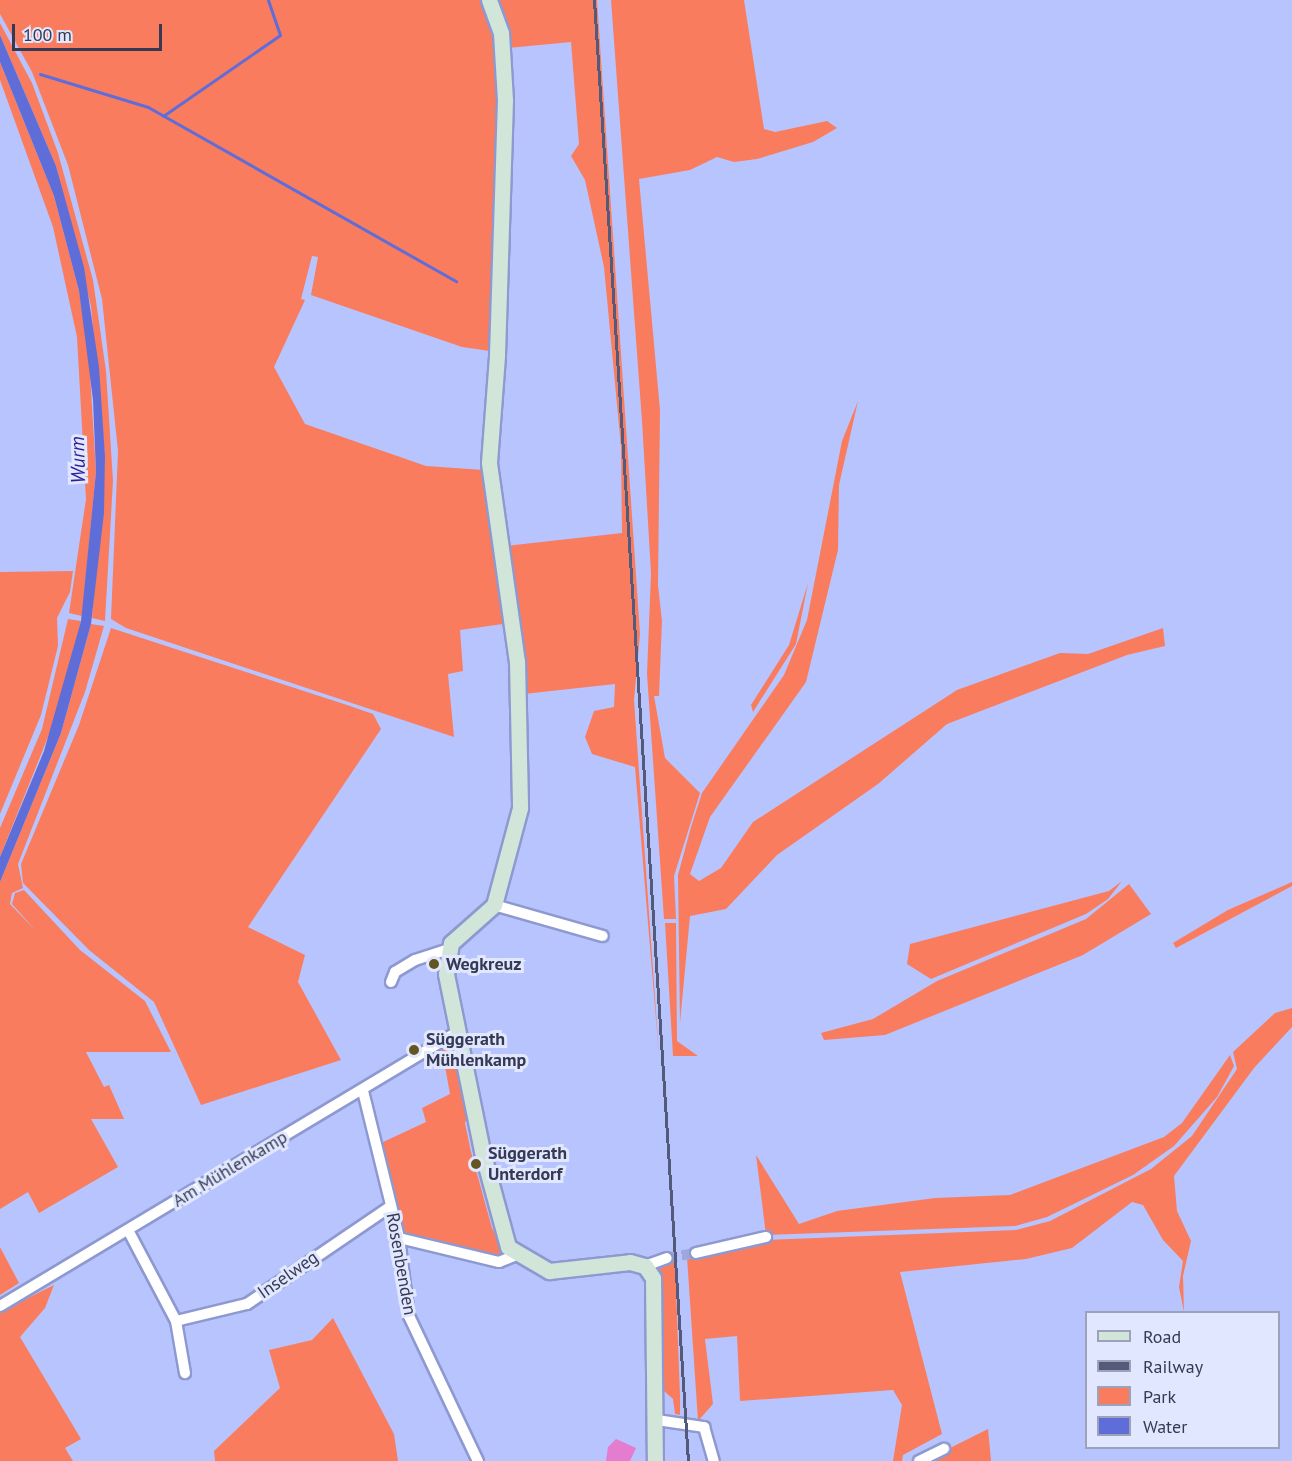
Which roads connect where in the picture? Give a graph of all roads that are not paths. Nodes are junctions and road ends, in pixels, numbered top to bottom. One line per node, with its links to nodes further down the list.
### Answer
1 (489, 0): 2 (main road)
2 (495, 905): 3 (street); 4 (main road)
3 (603, 936)
4 (448, 949): 5 (street); 6 (main road)
5 (392, 982)
6 (459, 1031): 7 (street, Am Mühlenkamp); 13 (main road)
7 (363, 1091): 8 (street, Rosenbenden); 9 (street, Am Mühlenkamp)
8 (391, 1206): 11 (street, Rosenbenden); 17 (street, Inselweg)
9 (128, 1230): 16 (street, Am Mühlenkamp); 17 (street)
10 (766, 1237): 12 (street)
11 (399, 1238): 13 (street); 21 (street, Rosenbenden)
12 (696, 1253)
13 (516, 1255): 15 (main road)
14 (667, 1258): 15 (street)
15 (645, 1266): 19 (main road)
16 (0, 1306)
17 (176, 1322): 18 (street)
18 (185, 1372)
19 (657, 1420): 22 (main road); 23 (street)
20 (944, 1449): 24 (street)
21 (478, 1461)
22 (655, 1461)
23 (714, 1461)
24 (919, 1461)

